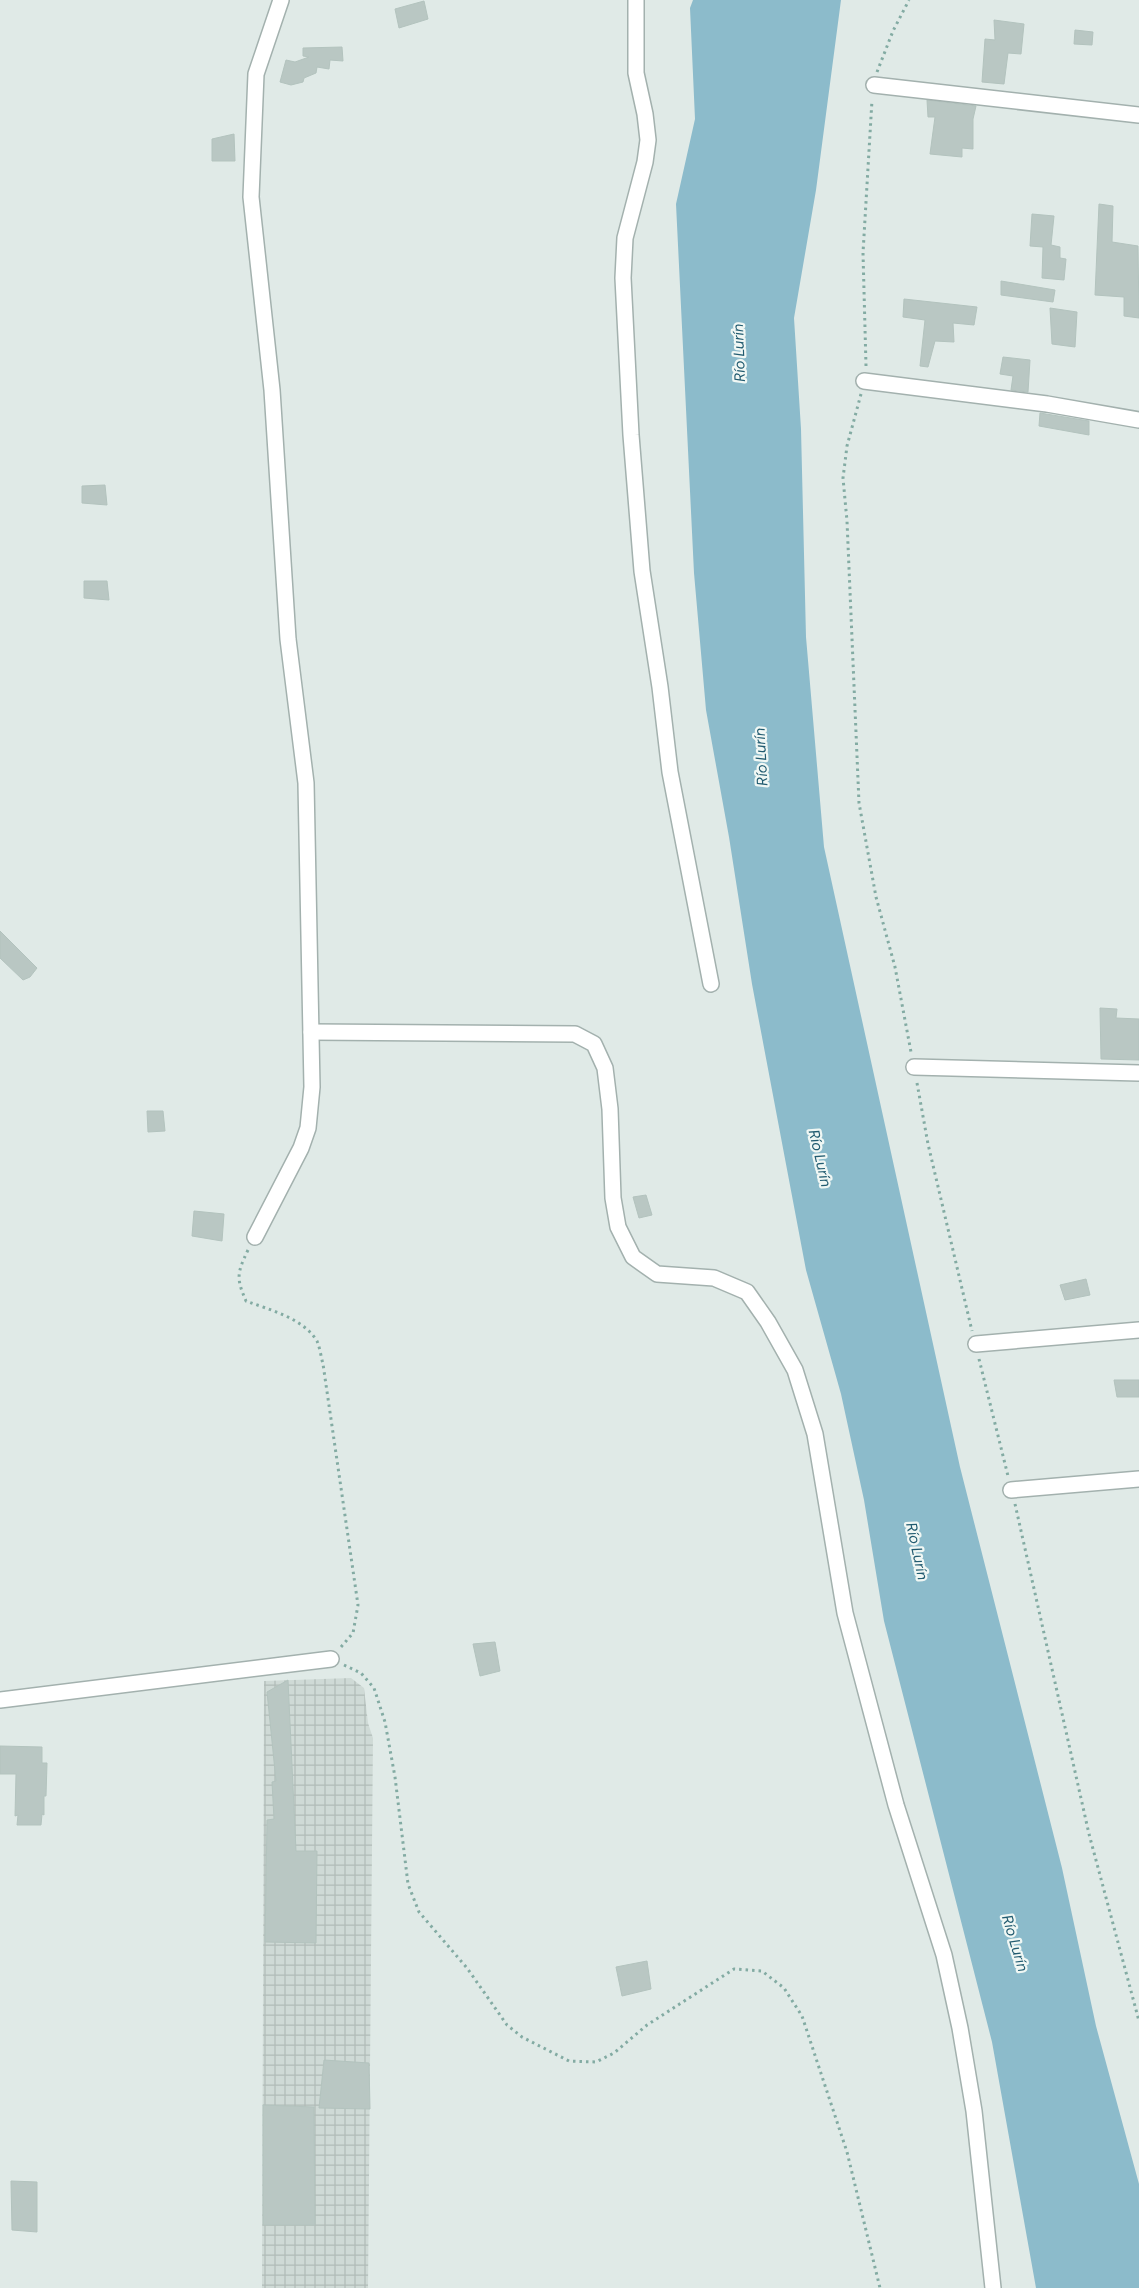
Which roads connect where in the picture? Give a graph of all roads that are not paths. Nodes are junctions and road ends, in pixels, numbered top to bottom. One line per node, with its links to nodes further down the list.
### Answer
1 (281, 0): 8 (street)
2 (636, 0): 7 (street)
3 (874, 85): 4 (street)
4 (1139, 115)
5 (864, 380): 6 (street)
6 (1139, 420)
7 (711, 984)
8 (311, 1032): 11 (street); 18 (street)
9 (914, 1067): 10 (street)
10 (1139, 1073)
11 (255, 1237)
12 (1139, 1330): 13 (street)
13 (976, 1344)
14 (1139, 1479): 15 (street)
15 (1011, 1490)
16 (332, 1659): 17 (street)
17 (0, 1700)
18 (993, 2288)

